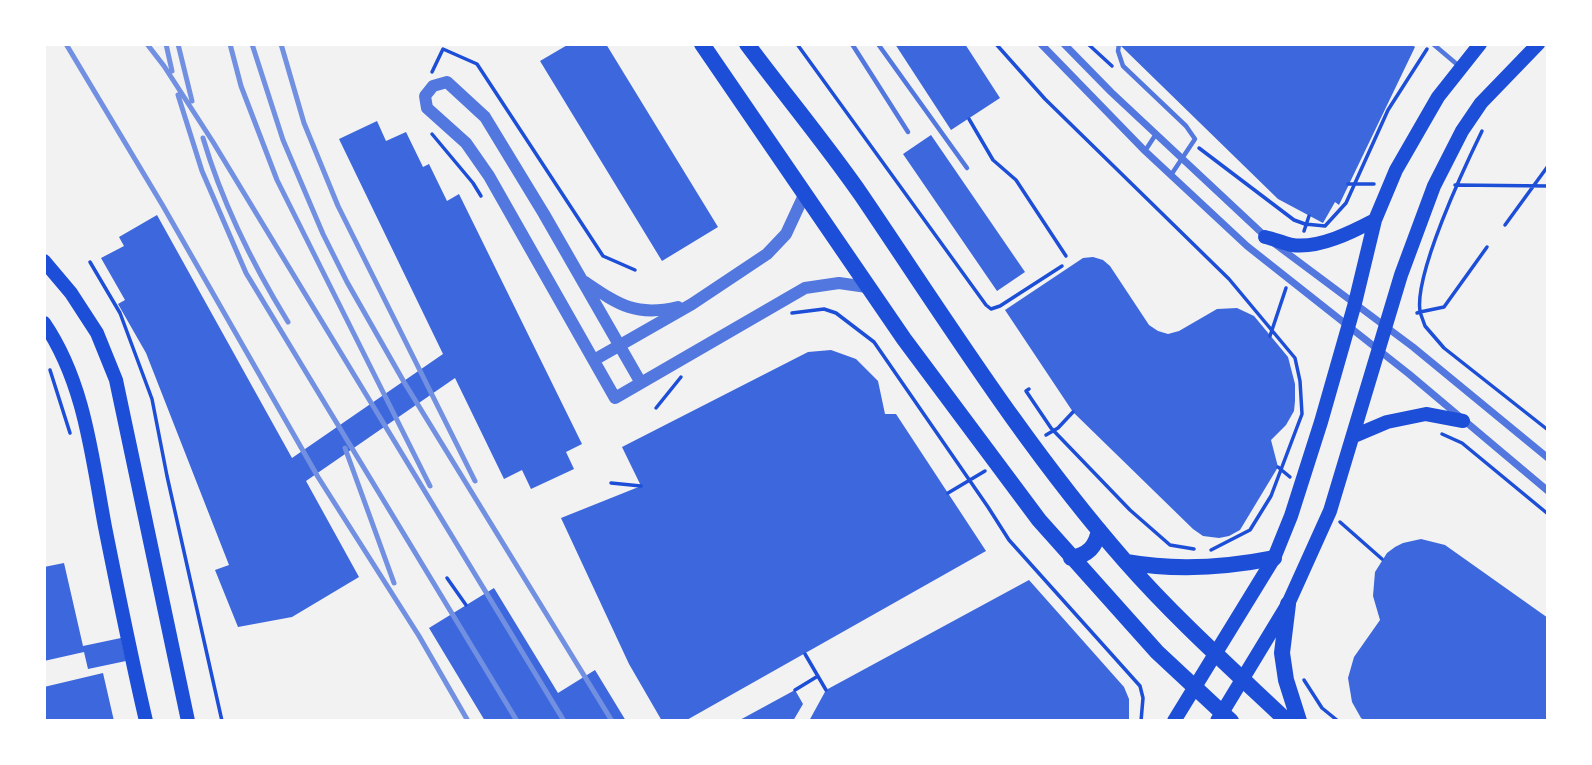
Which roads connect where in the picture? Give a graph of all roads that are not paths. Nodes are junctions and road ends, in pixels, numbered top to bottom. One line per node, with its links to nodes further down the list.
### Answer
1 (702, 44): 18 (main road)
2 (747, 44): 37 (main road)
3 (852, 44): 12 (lane)
4 (878, 44): 16 (lane)
5 (1041, 44): 14 (street)
6 (1064, 44): 13 (street)
7 (1119, 44): 15 (lane)
8 (1432, 44): 11 (lane)
9 (1480, 44): 11 (main road)
10 (1538, 44): 28 (main road)
11 (1461, 68): 19 (main road)
12 (908, 132)
13 (1156, 134): 14 (lane); 15 (street)
14 (1145, 151): 17 (street)
15 (1182, 159): 17 (lane); 20 (street)
16 (967, 168)
17 (1171, 175): 27 (street)
18 (805, 193): 23 (main road); 25 (street)
19 (1375, 220): 20 (main road); 24 (main road)
20 (1265, 237): 24 (street)
21 (44, 261): 47 (main road)
22 (583, 281): 25 (street); 29 (street); 31 (street)
23 (867, 286): 32 (street); 38 (main road)
24 (1355, 303): 27 (main road); 28 (street)
25 (692, 304): 29 (street)
26 (44, 323): 46 (main road)
27 (1349, 327): 30 (street); 39 (main road)
28 (1386, 327): 30 (main road); 35 (street)
29 (620, 346): 31 (street); 32 (street)
30 (1380, 351): 33 (street); 34 (main road)
31 (594, 360): 32 (street)
32 (641, 383)
33 (1462, 421): 34 (main road); 36 (street)
34 (1354, 436): 41 (main road)
35 (1548, 458)
36 (1548, 491)
37 (1099, 530): 38 (main road); 40 (main road)
38 (1071, 558): 44 (main road)
39 (1274, 558): 40 (main road); 42 (main road)
40 (1126, 562): 42 (main road)
41 (1288, 604): 43 (main road); 50 (main road)
42 (1214, 654): 43 (main road); 44 (main road)
43 (1242, 680): 45 (main road); 49 (main road)
44 (1195, 688): 45 (main road); 48 (main road)
45 (1224, 719)
46 (146, 721)
47 (188, 721)
48 (1174, 721)
49 (1287, 721)
50 (1299, 721)

